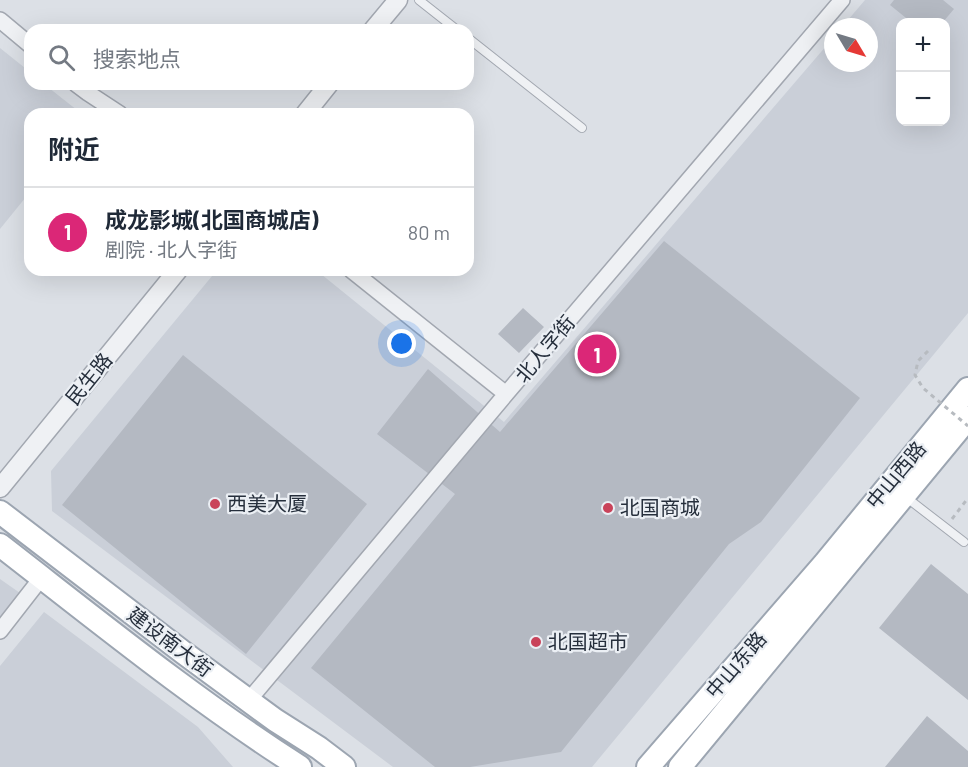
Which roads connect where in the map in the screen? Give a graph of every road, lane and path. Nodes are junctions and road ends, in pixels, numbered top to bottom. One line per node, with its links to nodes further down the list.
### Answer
1 (398, 0): 5 (street)
2 (419, 0): 6 (lane)
3 (842, 0): 18 (street, 北人字街)
4 (0, 20): 7 (street)
5 (378, 24)
6 (449, 24)
7 (24, 40)
8 (474, 43): 13 (lane)
9 (83, 90): 11 (street)
10 (324, 90): 12 (street)
11 (111, 108)
12 (310, 108)
13 (582, 128)
14 (173, 276): 21 (street, 民生路)
15 (358, 276): 18 (street)
16 (928, 351): 20 (path, bridge)
17 (968, 389): 28 (main road, 中山西路)
18 (506, 394): 31 (street, 北人字街)
19 (968, 418): 22 (main road, 中山西路)
20 (968, 426)
21 (0, 488)
22 (903, 495): 26 (lane); 28 (main road, 中山西路)
23 (968, 498): 25 (path)
24 (0, 512): 31 (main road, 建设南大街)
25 (952, 519)
26 (964, 542)
27 (0, 545): 29 (main road, 建设南大街)
28 (832, 569): 34 (main road, 中山东路); 35 (main road, 中山东路)
29 (42, 577): 30 (street); 32 (main road, 建设南大街)
30 (0, 631)
31 (249, 700): 33 (main road, 建设南大街)
32 (300, 767)
33 (344, 767)
34 (648, 767)
35 (680, 767)

